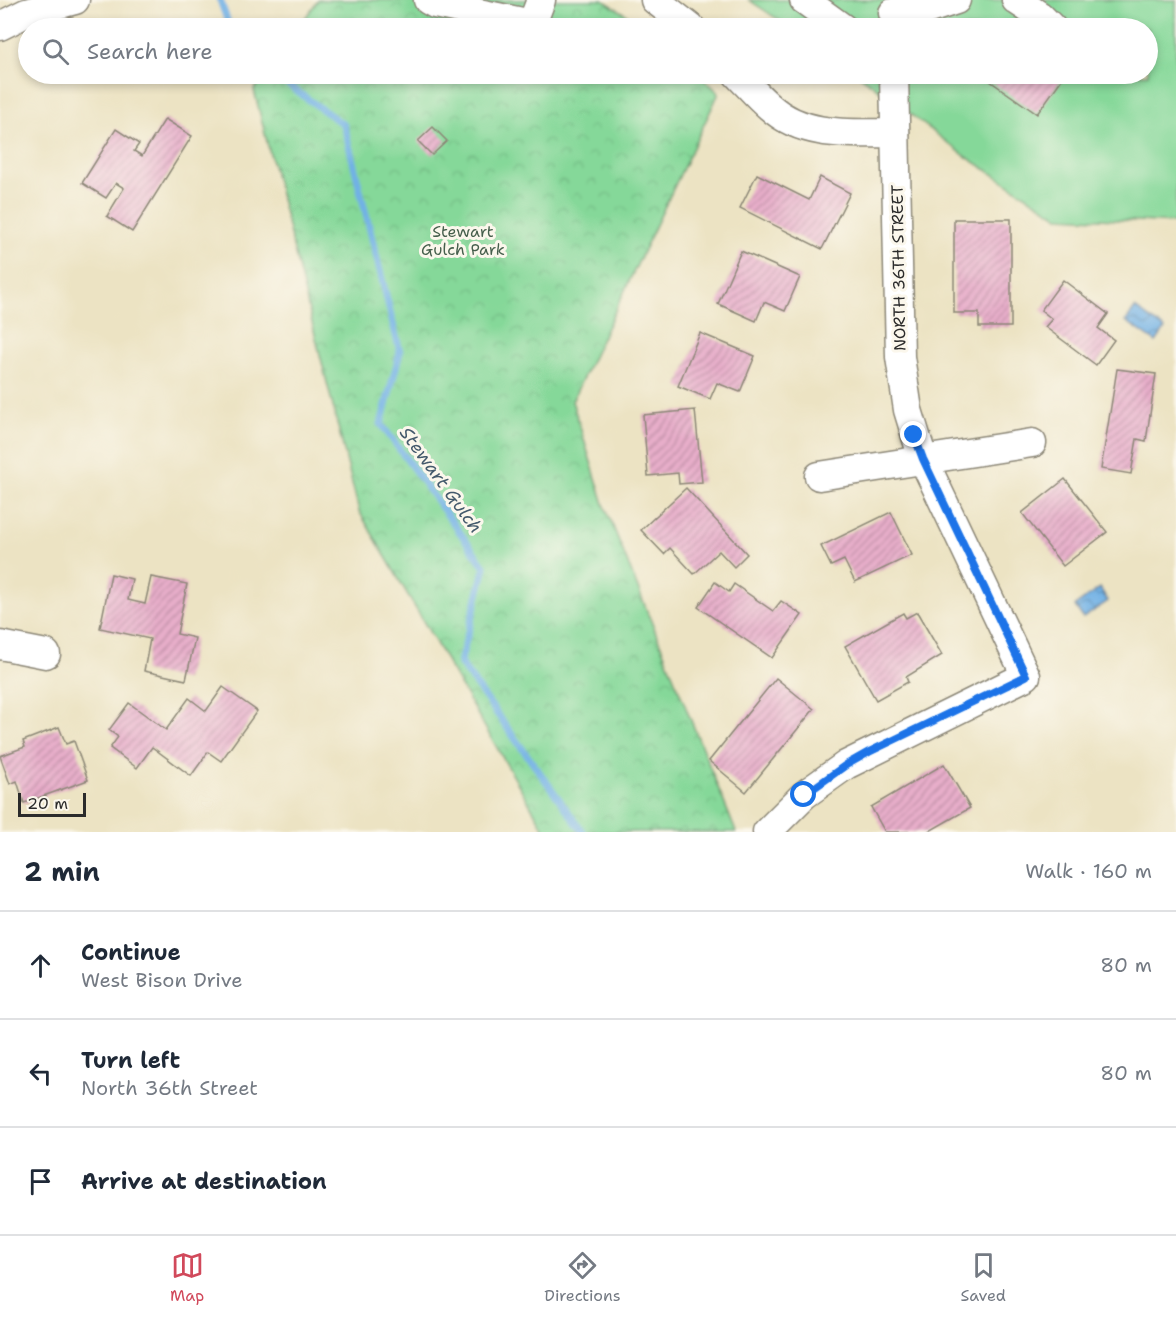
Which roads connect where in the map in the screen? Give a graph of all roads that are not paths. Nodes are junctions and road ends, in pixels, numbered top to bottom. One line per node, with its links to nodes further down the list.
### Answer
1 (75, 0): 8 (street)
2 (428, 0): 10 (street)
3 (541, 0): 11 (street)
4 (655, 0): 12 (street)
5 (804, 0): 13 (street)
6 (956, 0): 9 (street)
7 (1016, 0): 14 (street)
8 (25, 7): 15 (street)
9 (893, 14)
10 (507, 18)
11 (532, 18)
12 (678, 18)
13 (829, 18)
14 (1043, 18)
15 (0, 26)
16 (747, 84): 18 (street)
17 (894, 84): 18 (street, NORTH 36TH STREET)
18 (895, 132): 20 (street, NORTH 36TH STREET)
19 (1032, 443): 20 (street)
20 (923, 459): 21 (street); 24 (street, NORTH 36TH STREET)
21 (819, 476)
22 (0, 645): 23 (street)
23 (46, 654)
24 (767, 832)

